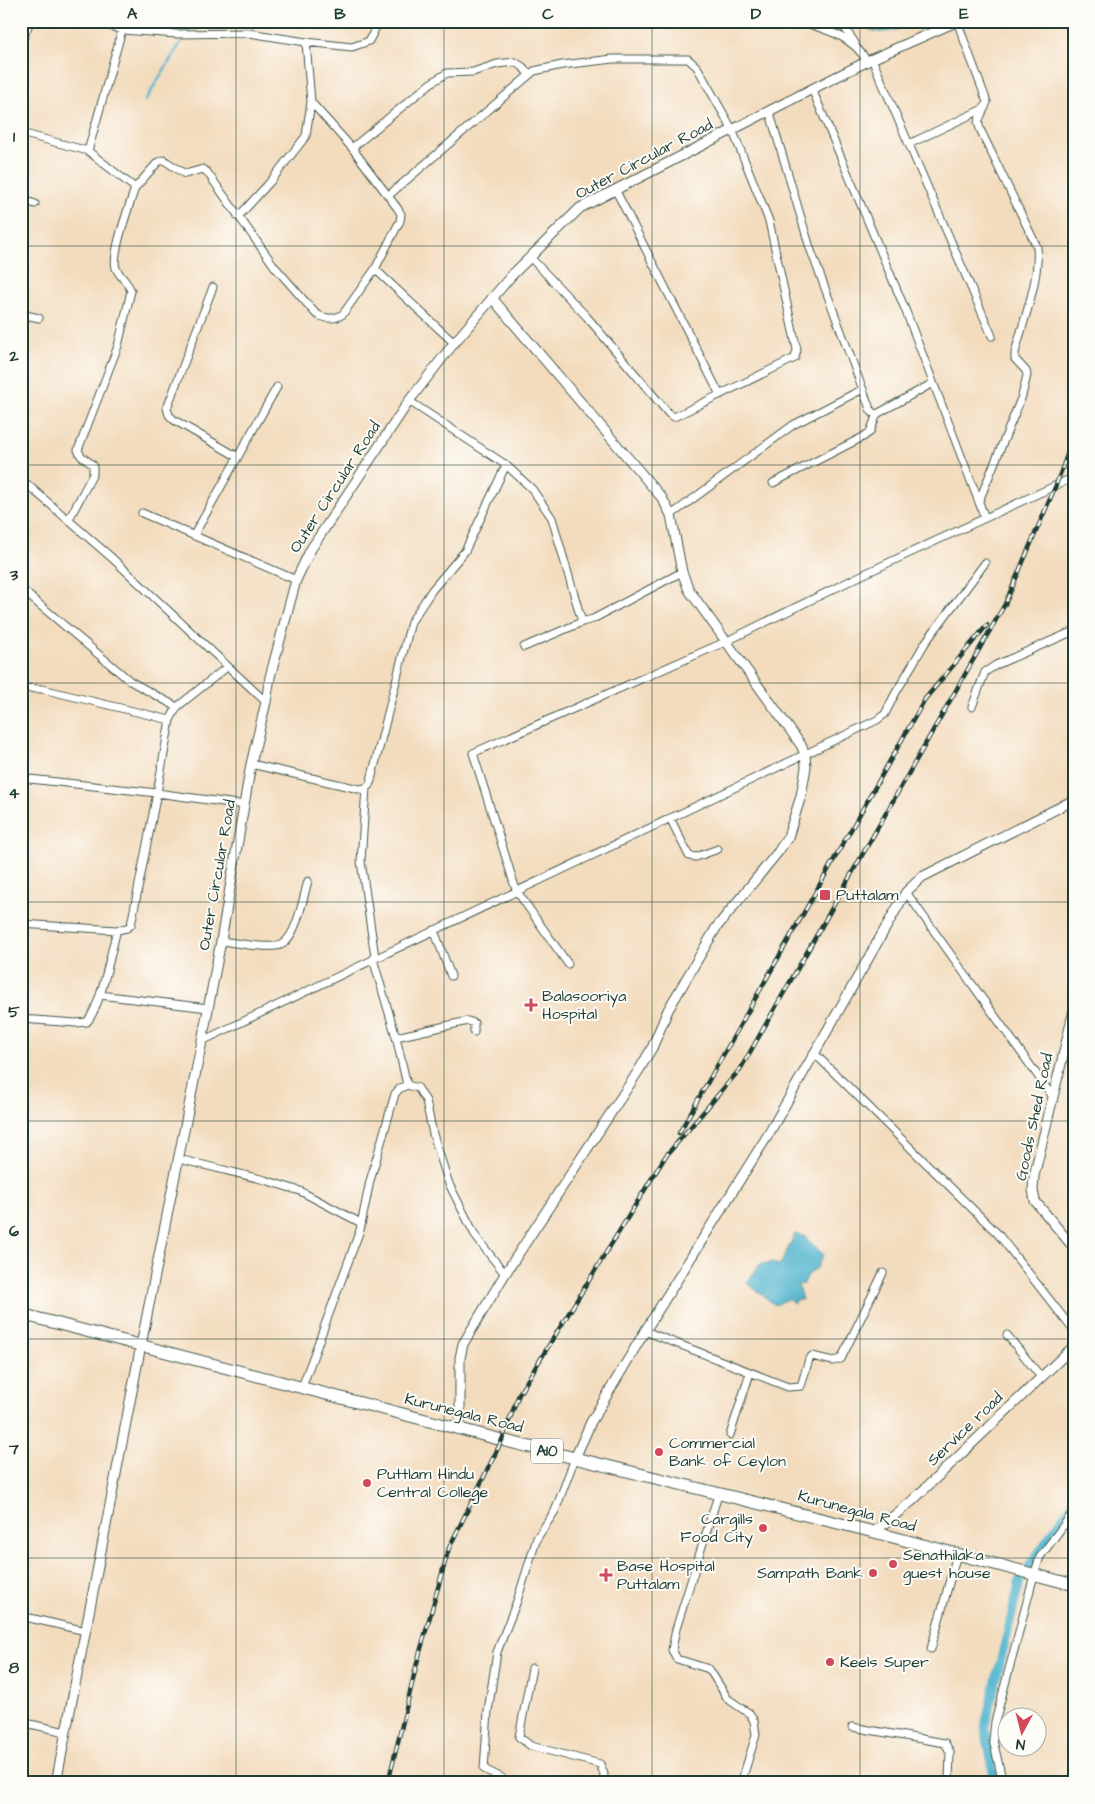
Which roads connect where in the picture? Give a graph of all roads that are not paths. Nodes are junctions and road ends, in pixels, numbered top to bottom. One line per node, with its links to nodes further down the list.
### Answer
1 (30, 21): 11 (street)
2 (94, 21): 8 (street)
3 (379, 21): 10 (street)
4 (799, 21): 9 (street)
5 (823, 21): 9 (street)
6 (840, 21): 12 (street)
7 (958, 21): 12 (street, Outer Circular Road); 16 (street)
8 (122, 30): 10 (street); 22 (street)
9 (828, 30): 12 (street)
10 (306, 42): 15 (street)
11 (21, 44)
12 (868, 59): 14 (street, Outer Circular Road); 20 (street)
13 (529, 76): 18 (street); 21 (street); 25 (street)
14 (812, 89): 17 (street, Outer Circular Road); 37 (street)
15 (311, 102): 21 (street); 28 (street)
16 (985, 107): 20 (street); 48 (street)
17 (769, 110): 18 (street, Outer Circular Road); 39 (street)
18 (732, 129): 24 (street, Outer Circular Road); 40 (street)
19 (21, 133): 22 (street)
20 (909, 144): 35 (street)
21 (352, 148): 25 (street)
22 (88, 151): 23 (street)
23 (135, 188): 28 (street); 52 (street)
24 (615, 189): 29 (street, Outer Circular Road); 40 (street)
25 (389, 194): 30 (street)
26 (21, 200): 27 (street)
27 (35, 204)
28 (238, 217): 30 (street)
29 (530, 257): 32 (street, Outer Circular Road); 40 (street)
30 (375, 269): 36 (street)
31 (213, 288): 43 (street)
32 (492, 298): 36 (street, Outer Circular Road); 50 (street)
33 (21, 314): 34 (street)
34 (39, 318)
35 (992, 336)
36 (454, 343): 41 (street, Outer Circular Road)
37 (933, 382): 42 (street); 48 (street)
38 (277, 387): 43 (street)
39 (863, 389): 42 (street); 50 (street)
40 (720, 395)
41 (409, 400): 44 (street); 56 (street, Outer Circular Road)
42 (877, 414): 47 (street)
43 (238, 456): 53 (street)
44 (506, 465): 58 (street); 71 (street)
45 (1074, 477): 51 (street)
46 (21, 479): 52 (street)
47 (773, 483)
48 (979, 501): 51 (street)
49 (142, 513): 53 (street)
50 (671, 515): 55 (street)
51 (985, 518): 60 (street)
52 (68, 519): 62 (street)
53 (194, 535): 56 (street)
54 (985, 563): 68 (street)
55 (682, 572): 58 (street); 60 (street)
56 (296, 580): 64 (street, Outer Circular Road)
57 (21, 589): 66 (street)
58 (582, 622): 61 (street)
59 (1074, 631): 65 (street)
60 (725, 642): 68 (street); 78 (street)
61 (524, 647)
62 (227, 667): 64 (street); 66 (street)
63 (21, 688): 67 (street)
64 (266, 702): 69 (street, Outer Circular Road)
65 (972, 706)
66 (177, 707): 67 (street)
67 (170, 720): 72 (street)
68 (805, 754): 75 (street); 101 (street)
69 (251, 764): 71 (street); 74 (street, Outer Circular Road)
70 (21, 778): 72 (street)
71 (366, 788): 84 (street)
72 (157, 793): 74 (street); 81 (street)
73 (1074, 800): 79 (street)
74 (245, 805): 83 (street, Outer Circular Road)
75 (670, 818): 76 (street); 78 (street)
76 (718, 849)
77 (308, 881): 83 (street)
78 (516, 890): 82 (street); 85 (street)
79 (906, 892): 94 (street); 96 (street)
80 (21, 924): 81 (street)
81 (117, 930): 87 (street)
82 (434, 930): 84 (street); 86 (street)
83 (222, 941): 88 (street, Outer Circular Road)
84 (374, 958): 92 (street); 93 (street)
85 (568, 964)
86 (451, 976)
87 (100, 995): 88 (street); 90 (street)
88 (208, 1008): 93 (street, Outer Circular Road)
89 (1074, 1010): 96 (street, Goods Shed Road)
90 (21, 1020)
91 (474, 1032): 92 (street)
92 (396, 1037): 95 (street)
93 (202, 1041): 97 (street, Outer Circular Road)
94 (814, 1053): 103 (street); 104 (street)
95 (407, 1085): 98 (street); 101 (street)
96 (1053, 1097): 99 (street, Goods Shed Road)
97 (179, 1159): 98 (street); 106 (street, Outer Circular Road)
98 (361, 1223): 110 (street)
99 (1074, 1248)
100 (883, 1273): 108 (street)
101 (505, 1274): 111 (street)
102 (21, 1314): 106 (highway, Kurunegala Road / A10)
103 (645, 1330): 108 (street); 113 (street)
104 (1074, 1331)
105 (1007, 1335): 109 (street)
106 (141, 1346): 110 (highway, Kurunegala Road / A10); 121 (street, Outer Circular Road)
107 (1074, 1346): 109 (street, Service road)
108 (750, 1373): 112 (street)
109 (1041, 1377): 116 (street, Service road)
110 (302, 1387): 111 (highway, Kurunegala Road / A10)
111 (460, 1429): 113 (highway, Kurunegala Road / A10)
112 (730, 1435)
113 (575, 1458): 114 (highway, Kurunegala Road / A10); 128 (street)
114 (719, 1492): 116 (highway, Kurunegala Road / A10); 130 (street)
115 (1074, 1511): 118 (street)
116 (874, 1532): 117 (highway, Kurunegala Road / A10)
117 (957, 1554): 118 (highway, Kurunegala Road / A10); 122 (street)
118 (1034, 1575): 119 (highway, Kurunegala Road / A10); 132 (street)
119 (1074, 1585)
120 (21, 1616): 121 (street)
121 (86, 1631): 126 (street, Outer Circular Road)
122 (931, 1648)
123 (532, 1668): 129 (street)
124 (21, 1722): 126 (street)
125 (852, 1727): 131 (street)
126 (66, 1732): 127 (street, Outer Circular Road)
127 (56, 1783)
128 (502, 1783)
129 (602, 1783)
130 (741, 1783)
131 (949, 1783)
132 (1003, 1783)

